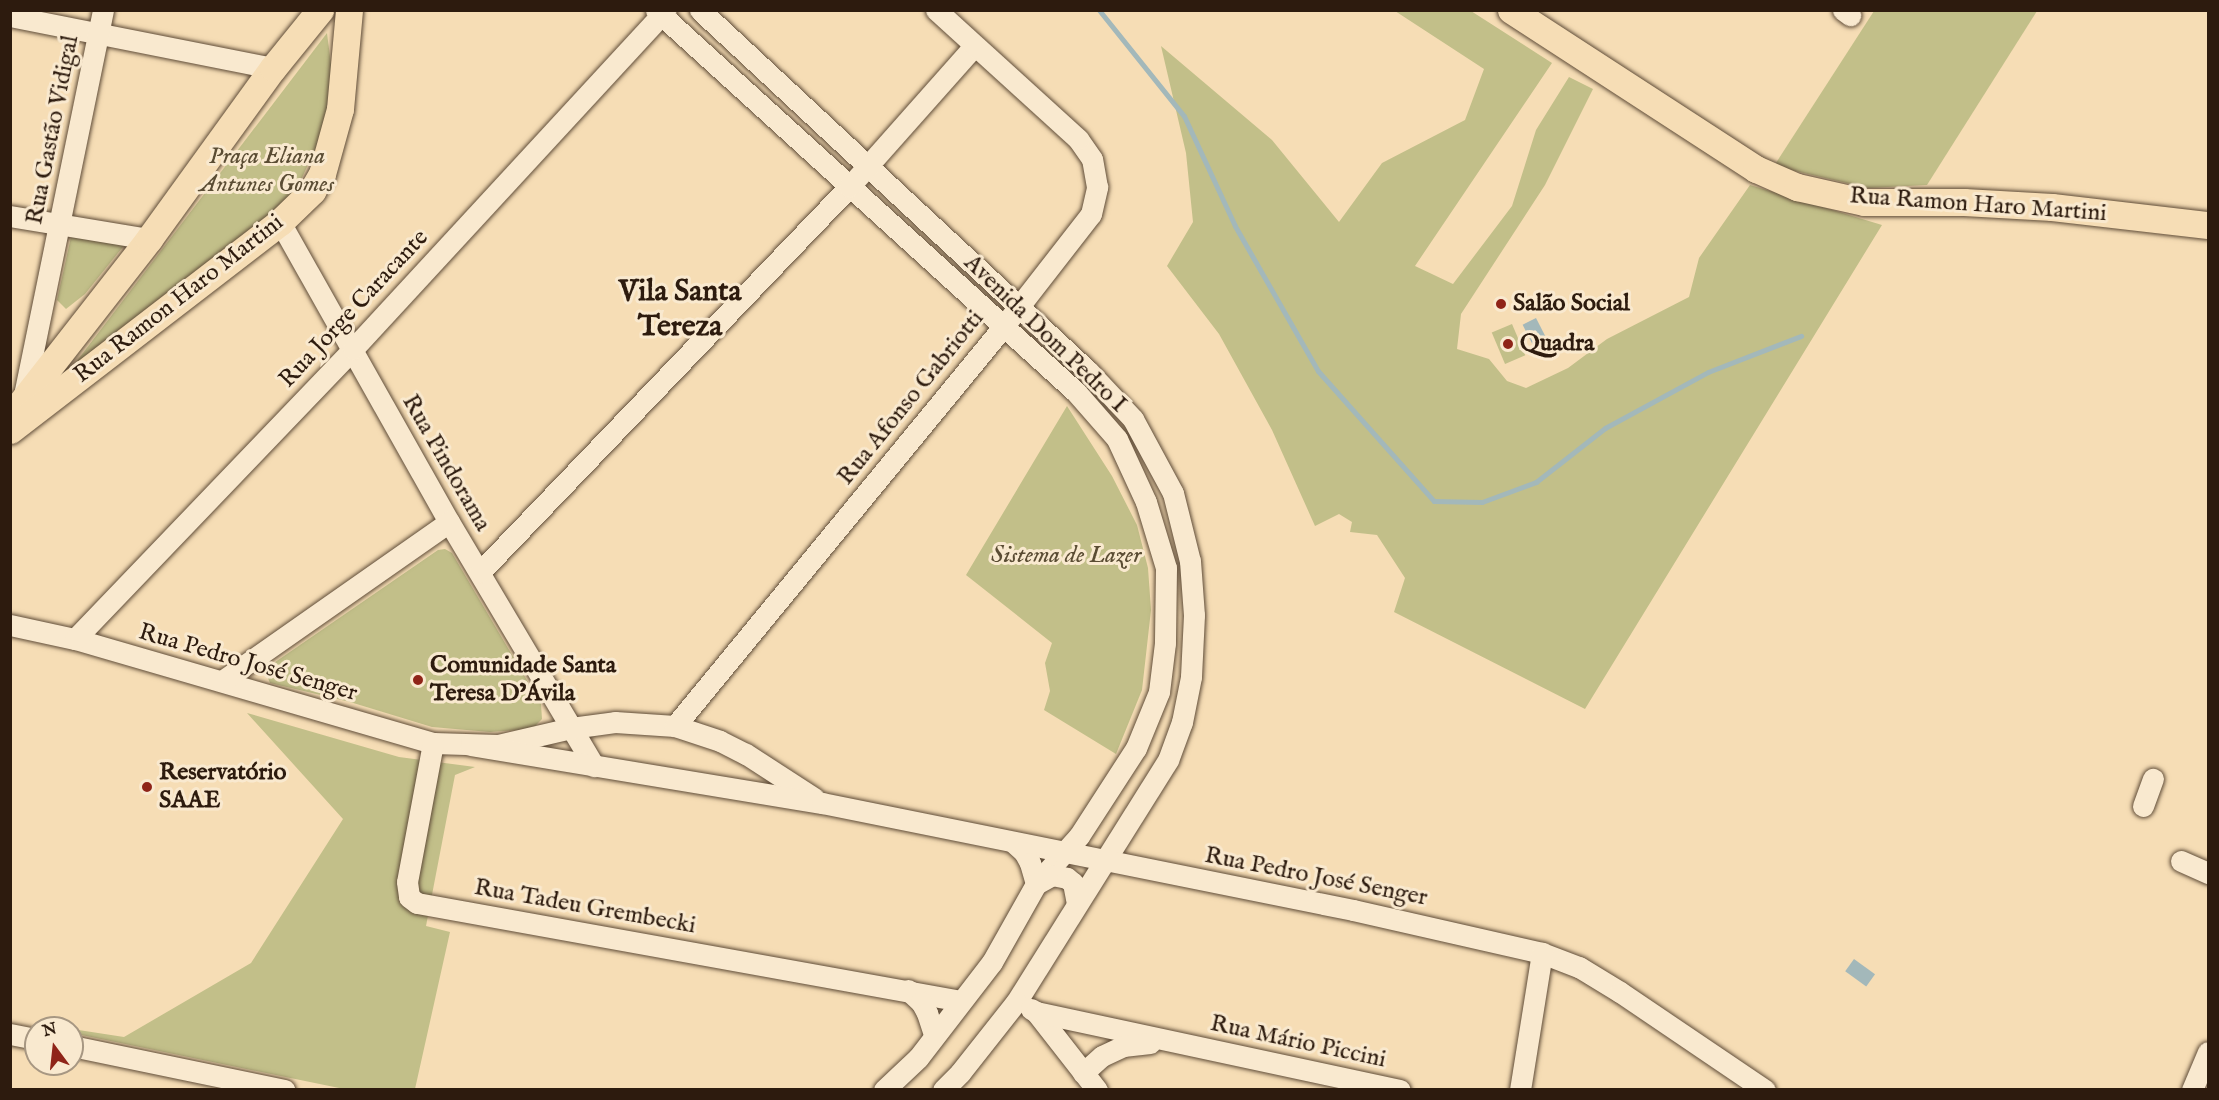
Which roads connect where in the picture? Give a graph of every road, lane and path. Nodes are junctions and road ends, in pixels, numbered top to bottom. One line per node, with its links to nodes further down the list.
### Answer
1 (102, 10): 9 (street, Rua Gastão Vidigal)
2 (349, 10): 10 (main road, Rua Ramon Haro Martini)
3 (700, 10): 13 (street, Avenida Dom Pedro I)
4 (936, 10): 11 (street)
5 (1511, 10): 18 (main road, Rua Ramon Haro Martini)
6 (661, 12): 14 (street, Avenida Dom Pedro I); 22 (street, Rua Jorge Caracante)
7 (10, 15): 9 (street)
8 (314, 18): 10 (main road); 12 (main road, Rua Ramon Haro Martini)
9 (98, 33): 12 (street); 17 (street, Rua Gastão Vidigal)
10 (345, 43): 16 (main road, Rua Ramon Haro Martini)
11 (974, 46): 13 (street); 20 (street, Rua Afonso Gabriotti)
12 (273, 68): 19 (main road, Rua Ramon Haro Martini)
13 (869, 165): 14 (street); 20 (street, Avenida Dom Pedro I)
14 (849, 187): 21 (street, Avenida Dom Pedro I); 25 (street)
15 (10, 216): 17 (street)
16 (280, 222): 22 (street, Rua Pindorama); 23 (main road, Rua Ramon Haro Martini)
17 (61, 225): 19 (street); 23 (street, Rua Gastão Vidigal)
18 (2208, 225)
19 (148, 239): 23 (main road, Rua Ramon Haro Martini)
20 (1018, 306): 21 (street, Rua Afonso Gabriotti); 43 (street, Avenida Dom Pedro I)
21 (1003, 327): 30 (street, Rua Afonso Gabriotti); 41 (street, Avenida Dom Pedro I)
22 (353, 350): 24 (street, Rua Pindorama); 27 (street, Rua Jorge Caracante)
23 (13, 415)
24 (449, 522): 25 (street, Rua Pindorama); 28 (street)
25 (480, 572): 31 (street, Rua Pindorama)
26 (10, 625): 27 (street, Rua Pedro José Senger)
27 (75, 639): 28 (street, Rua Pedro José Senger)
28 (222, 681): 32 (street, Rua Pedro José Senger)
29 (599, 724): 30 (street, Rua Pedro José Senger); 31 (street, Rua Pedro José Senger); 35 (street)
30 (675, 726): 34 (street, Rua Pedro José Senger)
31 (571, 728): 33 (street, Rua Pedro José Senger); 35 (street, Rua Pindorama)
32 (433, 743): 33 (street, Rua Pedro José Senger); 48 (street, Rua Tadeu Grembecki)
33 (471, 745): 35 (street, Rua Pedro José Senger)
34 (746, 754): 37 (street); 38 (street, Rua Pedro José Senger)
35 (591, 760): 37 (street, Rua Pedro José Senger)
36 (2153, 779): 39 (street)
37 (727, 788): 38 (street, Rua Pedro José Senger)
38 (822, 803): 40 (street, Rua Pedro José Senger)
39 (2143, 806)
40 (1014, 843): 41 (street, Rua Pedro José Senger); 45 (street)
41 (1063, 853): 43 (street, Rua Pedro José Senger); 45 (street, Avenida Dom Pedro I)
42 (2181, 861): 44 (street)
43 (1105, 862): 46 (street, Avenida Dom Pedro I); 47 (street, Rua Pedro José Senger)
44 (2208, 873)
45 (1036, 884): 46 (street); 49 (street, Avenida Dom Pedro I)
46 (1077, 903): 50 (street, Avenida Dom Pedro I)
47 (1542, 953): 62 (street); 63 (street, Rua Pedro José Senger)
48 (908, 990): 49 (street, Rua Tadeu Grembecki); 52 (street)
49 (961, 1001): 52 (street, Avenida Dom Pedro I)
50 (1016, 1002): 51 (street); 59 (street, Avenida Dom Pedro I)
51 (1036, 1012): 53 (street, Rua Mário Piccini); 56 (street)
52 (934, 1035): 58 (street, Avenida Dom Pedro I)
53 (1186, 1045): 56 (street, Rua Mário Piccini); 61 (street, Rua Mário Piccini)
54 (84, 1048): 57 (street)
55 (2208, 1052): 64 (street)
56 (1083, 1073): 60 (street)
57 (285, 1089)
58 (884, 1089)
59 (943, 1089)
60 (1097, 1089)
61 (1400, 1089)
62 (1520, 1089)
63 (1765, 1089)
64 (2192, 1089)

